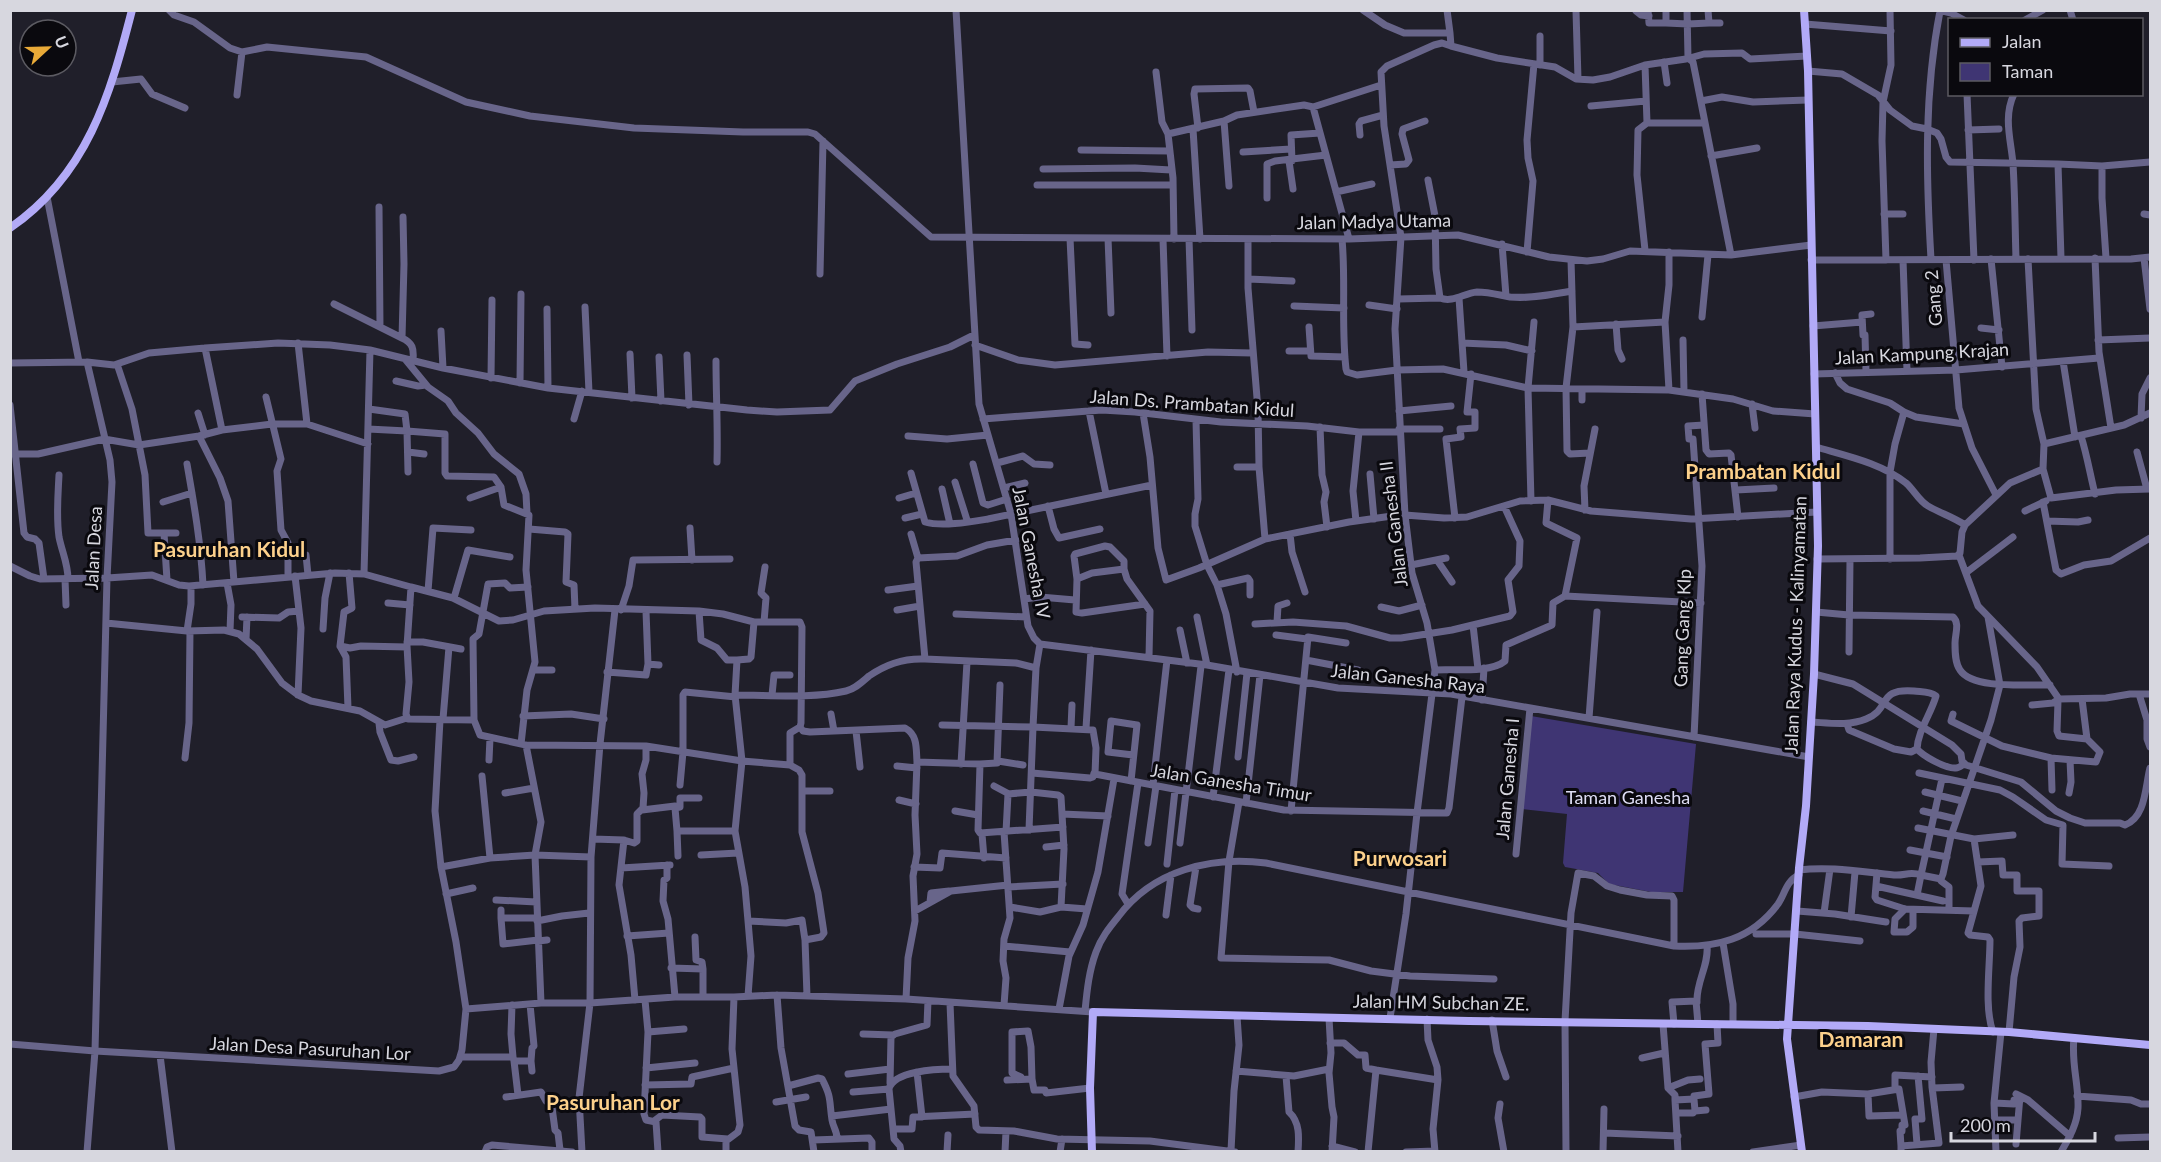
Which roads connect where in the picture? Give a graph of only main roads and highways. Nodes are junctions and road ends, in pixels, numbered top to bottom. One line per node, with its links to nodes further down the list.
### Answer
1 (132, 10): 3 (main road)
2 (1804, 10): 4 (main road, Jalan Raya Kudus - Kalinyamatan)
3 (10, 228)
4 (1788, 1024): 5 (main road, Jalan HM Subchan ZE.); 6 (main road, Jalan Raya Kudus - Kalinyamatan); 7 (main road, Jalan HM Subchan ZE.)
5 (2151, 1045)
6 (1801, 1148)
7 (1092, 1152)

